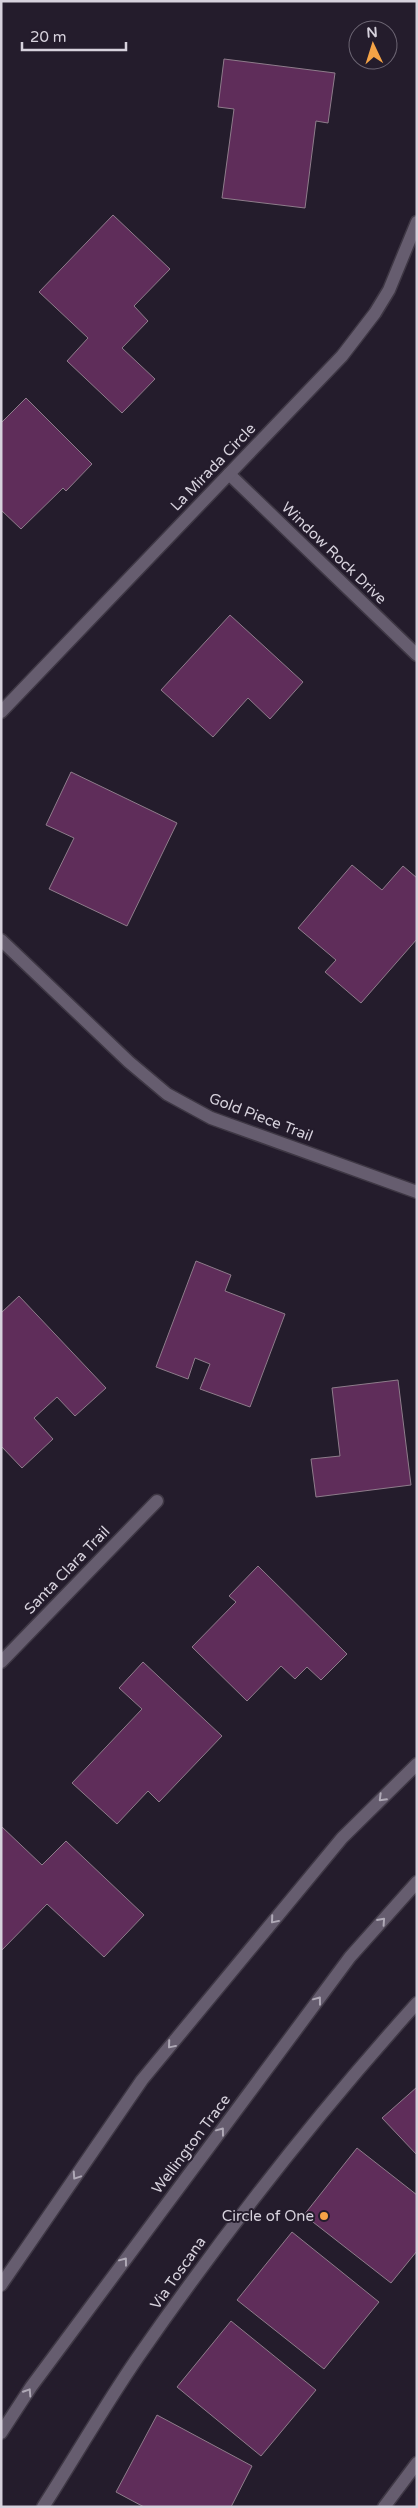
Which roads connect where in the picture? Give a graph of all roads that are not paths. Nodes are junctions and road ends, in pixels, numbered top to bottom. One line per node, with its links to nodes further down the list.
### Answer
1 (417, 222): 2 (street, La Mirada Circle)
2 (229, 474): 3 (street, Window Rock Drive); 4 (street, La Mirada Circle)
3 (417, 656)
4 (1, 712)
5 (1, 940): 6 (street, Gold Piece Trail)
6 (417, 1192)
7 (156, 1501): 8 (street, Santa Clara Trail)
8 (1, 1662)
9 (417, 1764): 12 (street, one-way to 12)
10 (417, 1882): 13 (street, Wellington Trace, one-way to 10)
11 (417, 2004): 15 (street, Via Toscana)
12 (1, 2285)
13 (1, 2433)
14 (417, 2463): 16 (street)
15 (43, 2507)
16 (384, 2507)

